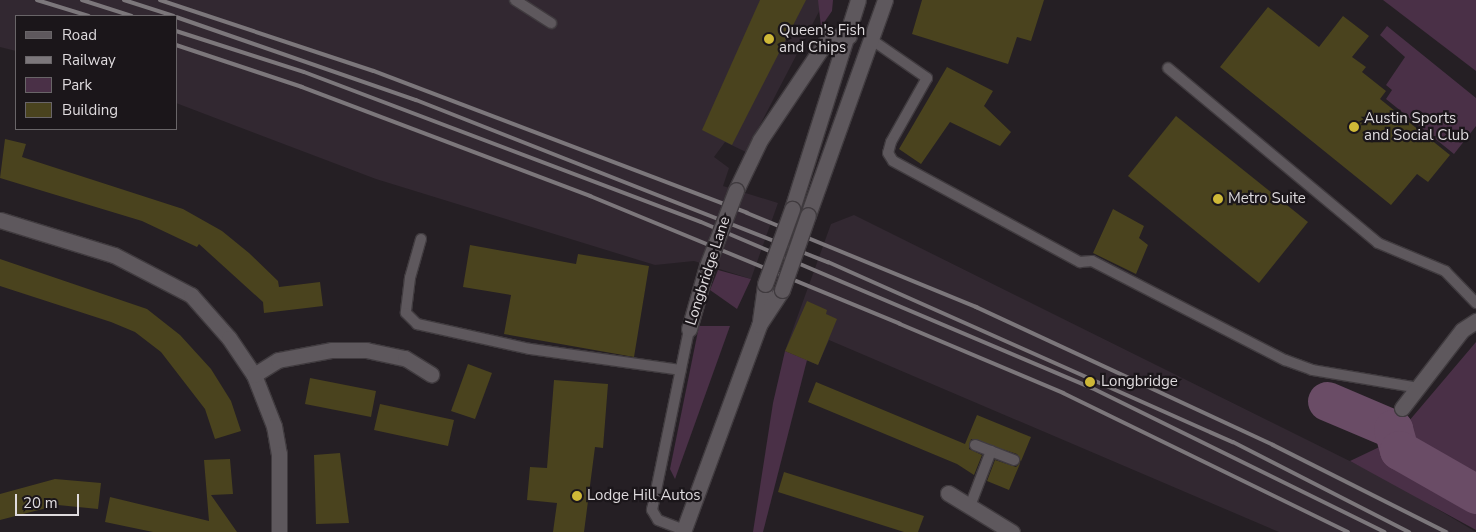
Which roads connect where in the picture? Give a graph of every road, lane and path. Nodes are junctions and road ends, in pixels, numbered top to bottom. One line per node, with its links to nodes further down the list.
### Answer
1 (515, 0): 4 (lane)
2 (885, 0): 6 (street, Longbridge Lane)
3 (858, 2): 5 (street, Longbridge Lane)
4 (551, 23)
5 (849, 36): 12 (street, Longbridge Lane, bridge); 13 (street, Longbridge Lane, bridge)
6 (872, 40): 12 (street, Longbridge Lane, bridge); 17 (lane)
7 (1168, 68): 10 (lane)
8 (0, 220): 16 (street)
9 (421, 240): 14 (lane)
10 (1476, 303)
11 (1476, 321): 17 (street)
12 (759, 325): 24 (street, Longbridge Lane)
13 (689, 329): 14 (lane, Longbridge Lane)
14 (681, 370): 24 (lane, Longbridge Lane)
15 (431, 374): 16 (street)
16 (254, 375): 25 (street)
17 (1420, 388): 18 (street)
18 (1402, 408)
19 (975, 445): 20 (lane)
20 (991, 451): 21 (lane); 23 (lane)
21 (1014, 460)
22 (948, 493): 23 (street)
23 (970, 506): 26 (street)
24 (684, 531)
25 (279, 532)
26 (1012, 532)

